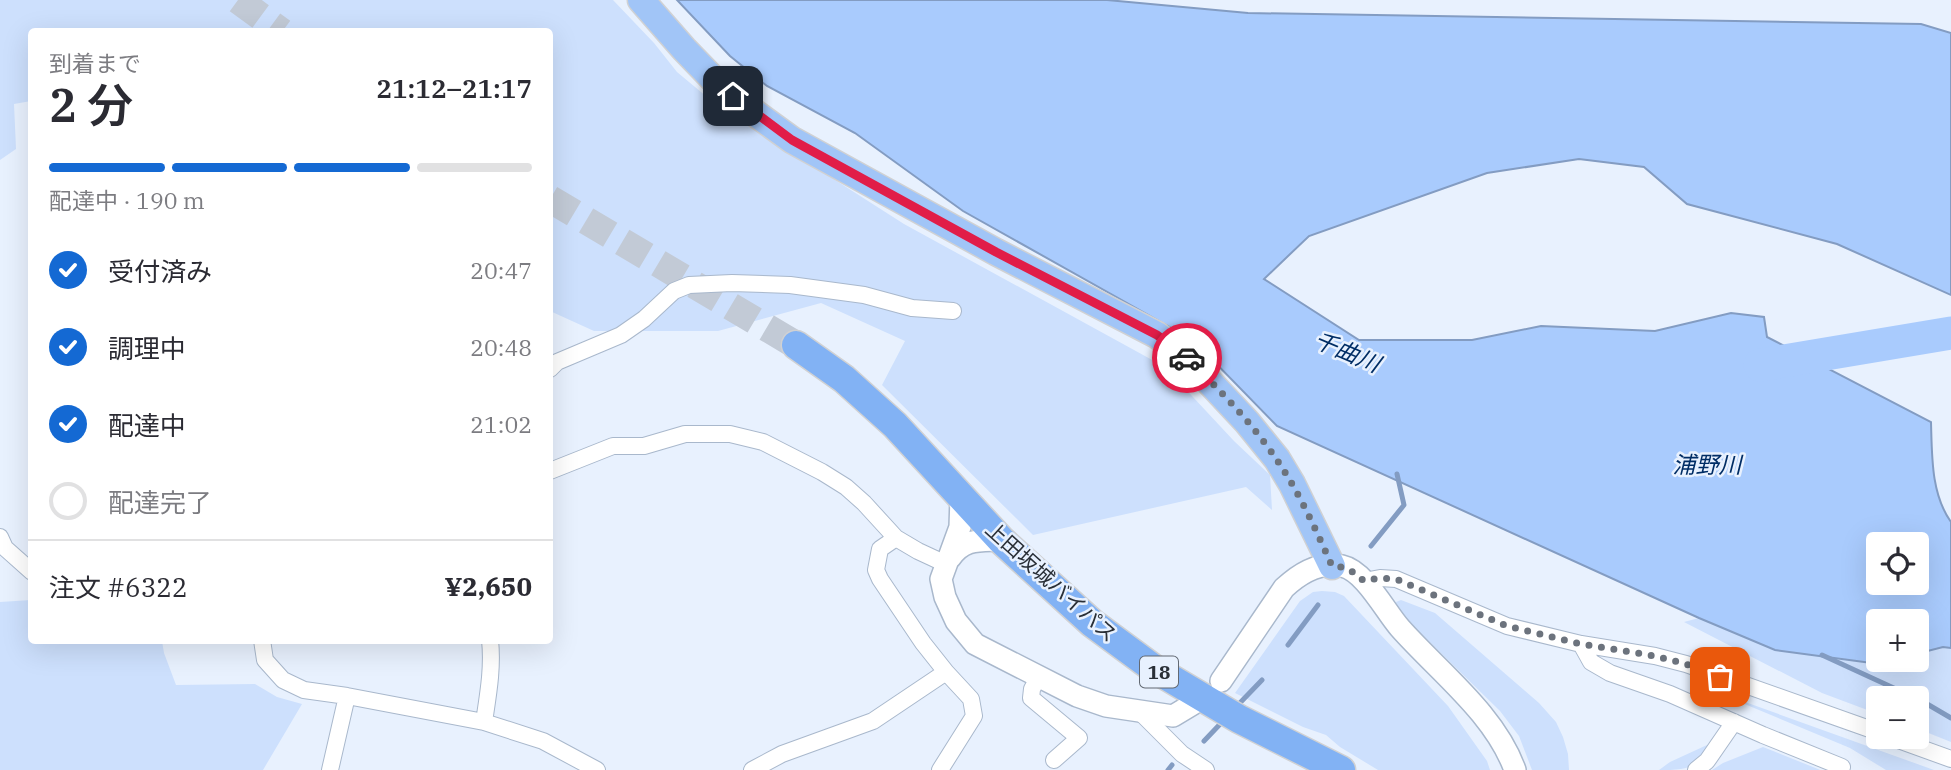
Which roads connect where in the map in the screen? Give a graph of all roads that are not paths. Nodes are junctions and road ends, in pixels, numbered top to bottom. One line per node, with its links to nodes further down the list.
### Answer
1 (641, 0): 11 (main road)
2 (953, 311): 4 (street)
3 (796, 345): 6 (highway, 上田坂城バイパス / 18)
4 (553, 366)
5 (553, 470): 8 (street)
6 (961, 497): 9 (highway, 上田坂城バイパス / 18); 10 (street)
7 (0, 537): 12 (street)
8 (896, 538): 10 (street); 17 (street)
9 (1001, 540): 10 (street); 35 (highway, 上田坂城バイパス / 18)
10 (946, 564): 18 (street)
11 (1332, 566): 13 (street); 19 (street)
12 (28, 568)
13 (1364, 581): 16 (street); 36 (street)
14 (262, 644): 20 (street)
15 (490, 644): 23 (street)
16 (1581, 644): 24 (street); 25 (street)
17 (946, 672): 32 (street); 33 (street)
18 (1040, 676): 22 (street); 28 (street)
19 (1221, 681)
20 (347, 696): 23 (street); 30 (street)
21 (1193, 704): 22 (street)
22 (1140, 712): 34 (street)
23 (484, 722): 31 (street)
24 (1734, 722): 29 (street); 37 (street)
25 (1866, 728)
26 (1923, 749): 27 (street)
27 (1951, 759)
28 (1054, 760)
29 (1842, 766)
30 (330, 770)
31 (597, 770)
32 (752, 770)
33 (940, 770)
34 (1206, 770)
35 (1341, 770)
36 (1515, 770)
37 (1696, 770)

